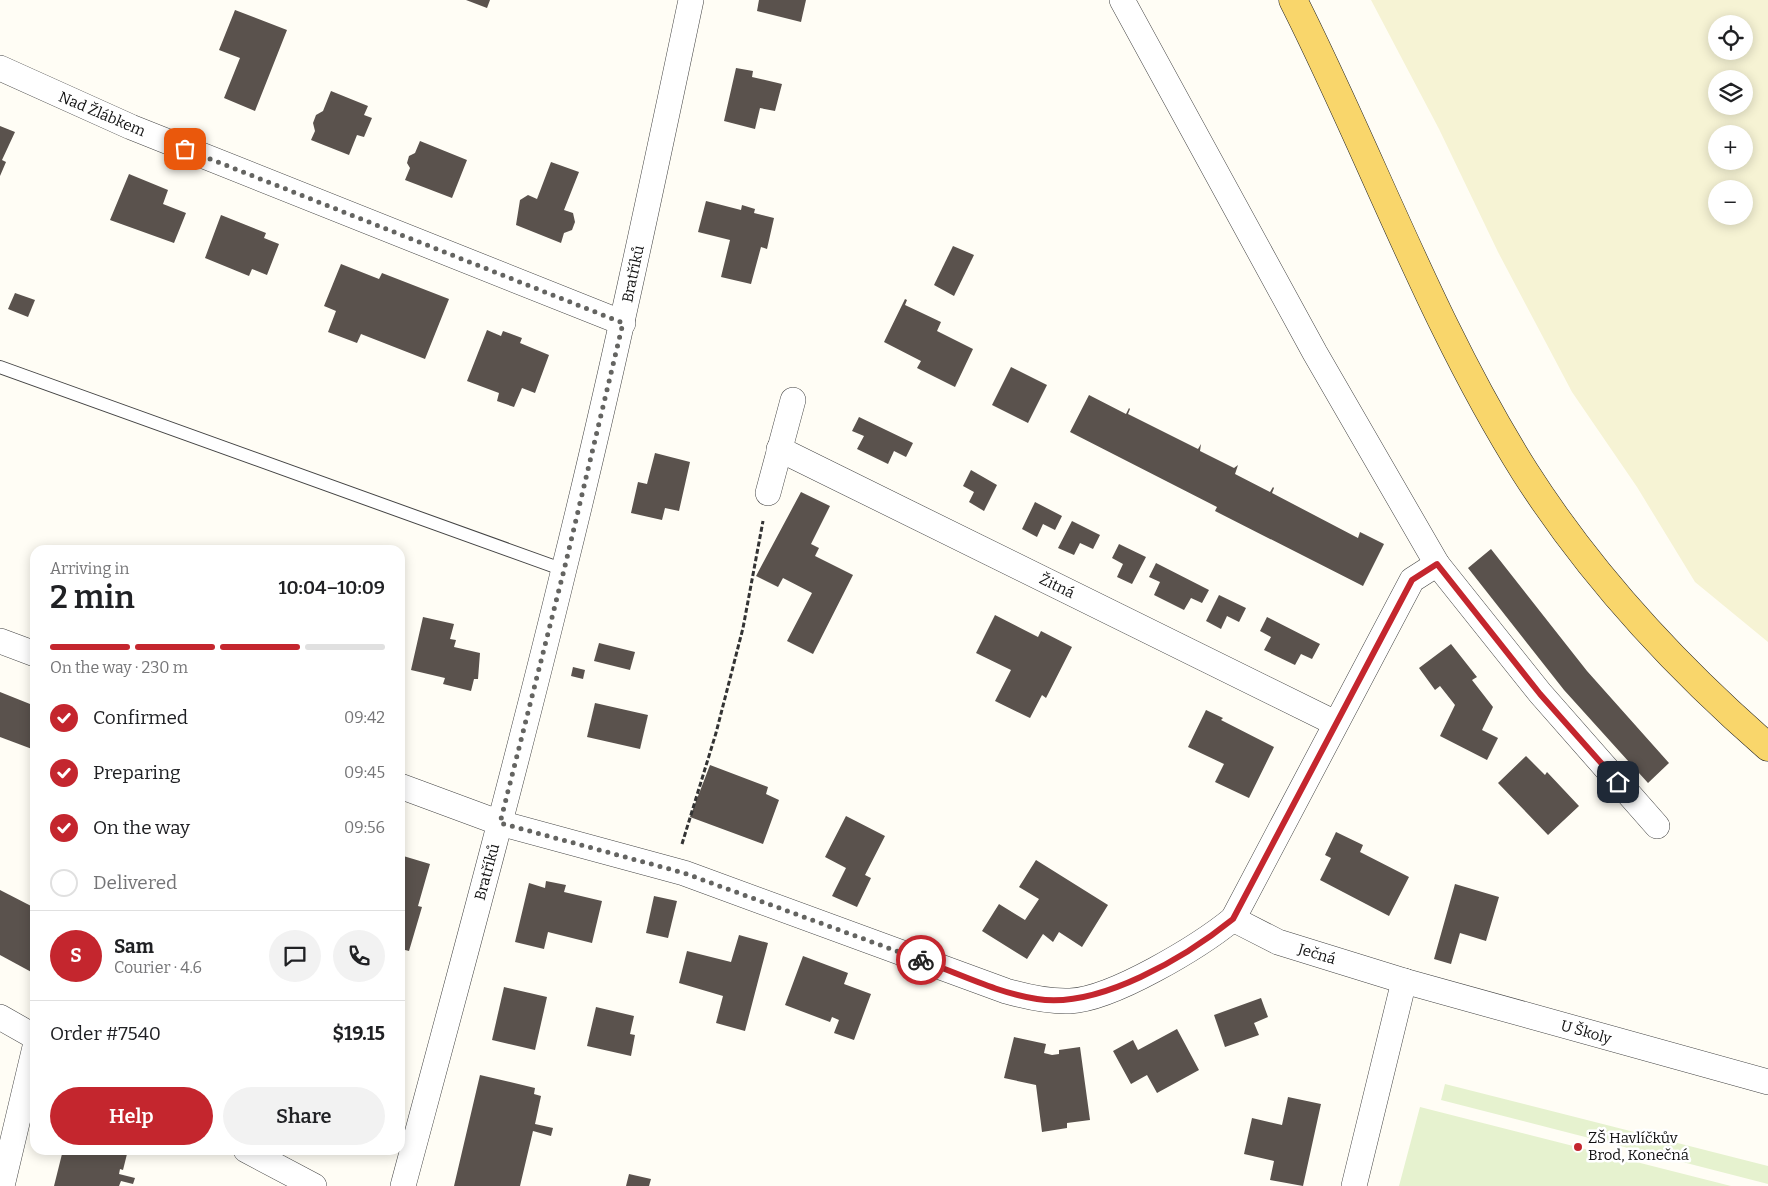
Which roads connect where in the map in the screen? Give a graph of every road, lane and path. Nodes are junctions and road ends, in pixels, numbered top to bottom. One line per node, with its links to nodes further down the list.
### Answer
1 (690, 0): 5 (street, Bratříků)
2 (1122, 0): 10 (street)
3 (1292, 0): 15 (main road)
4 (0, 68): 5 (street, Nad Žlábkem)
5 (623, 323): 11 (street, Bratříků)
6 (0, 367): 11 (lane)
7 (793, 400): 8 (street)
8 (780, 449): 9 (street); 14 (street, Žitná)
9 (768, 493): 19 (path)
10 (1437, 564): 14 (street); 18 (street)
11 (564, 570): 17 (street, Bratříků)
12 (0, 641): 13 (street)
13 (30, 652)
14 (1334, 723): 20 (street)
15 (1768, 747)
16 (405, 788): 17 (street)
17 (500, 823): 19 (street); 29 (street, Bratříků)
18 (1657, 826)
19 (674, 870): 20 (street)
20 (1233, 919): 21 (street, Ječná)
21 (1404, 981): 25 (street, U Školy); 30 (street)
22 (0, 1017): 23 (street)
23 (30, 1034)
24 (30, 1068): 27 (street)
25 (1768, 1082)
26 (255, 1155): 28 (street)
27 (2, 1186)
28 (314, 1186)
29 (403, 1186)
30 (1354, 1186)

